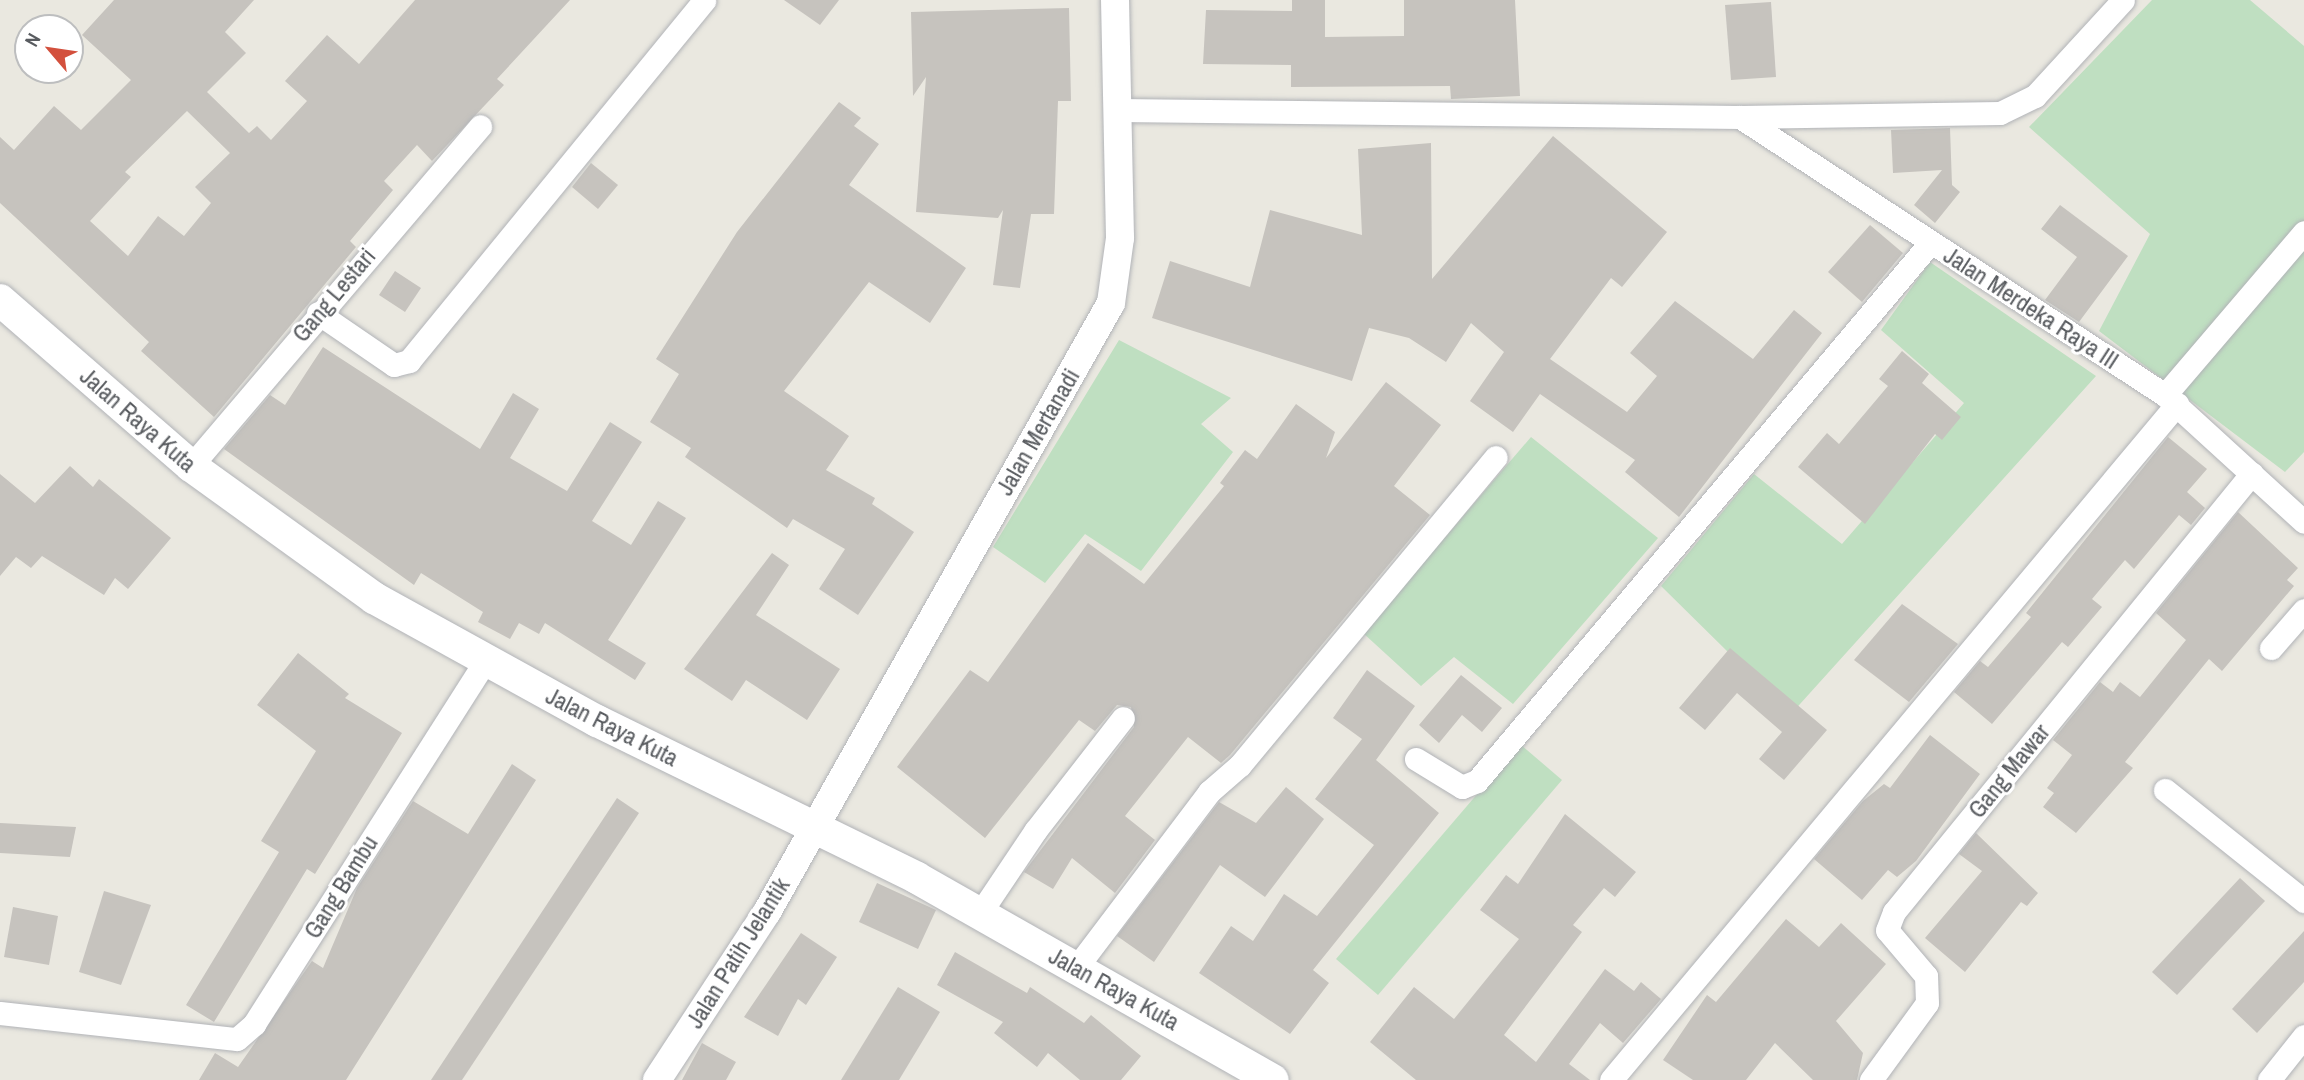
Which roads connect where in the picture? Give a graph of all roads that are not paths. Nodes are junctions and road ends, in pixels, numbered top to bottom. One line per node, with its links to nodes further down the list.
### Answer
1 (704, 0): 10 (street)
2 (1115, 0): 4 (street, Jalan Mertanadi)
3 (2123, 0): 5 (street)
4 (1117, 110): 5 (street); 22 (street, Jalan Mertanadi)
5 (1740, 117): 8 (street, Jalan Merdeka Raya III)
6 (480, 126): 10 (street, Gang Lestari)
7 (2304, 232): 11 (street)
8 (1930, 243): 11 (street, Jalan Merdeka Raya III); 20 (street)
9 (0, 300): 13 (main road, Jalan Raya Kuta)
10 (318, 313): 13 (street, Gang Lestari)
11 (2171, 399): 14 (street, Jalan Merdeka Raya III); 30 (street)
12 (1496, 457): 25 (street)
13 (191, 466): 18 (main road, Jalan Raya Kuta)
14 (2252, 473): 15 (street, Jalan Merdeka Raya III); 31 (street, Gang Mawar)
15 (2304, 522)
16 (2304, 610): 17 (street)
17 (2271, 648)
18 (485, 662): 22 (main road, Jalan Raya Kuta); 26 (street, Gang Bambu)
19 (1124, 718): 24 (street)
20 (1416, 759)
21 (2165, 790): 23 (street)
22 (813, 824): 24 (main road, Jalan Raya Kuta); 28 (street, Jalan Patih Jelantik)
23 (2304, 901)
24 (980, 913): 25 (main road, Jalan Raya Kuta)
25 (1076, 968): 29 (main road, Jalan Raya Kuta)
26 (0, 1013)
27 (2304, 1036): 32 (street)
28 (657, 1080)
29 (1273, 1080)
30 (1611, 1080)
31 (1871, 1080)
32 (2269, 1080)

